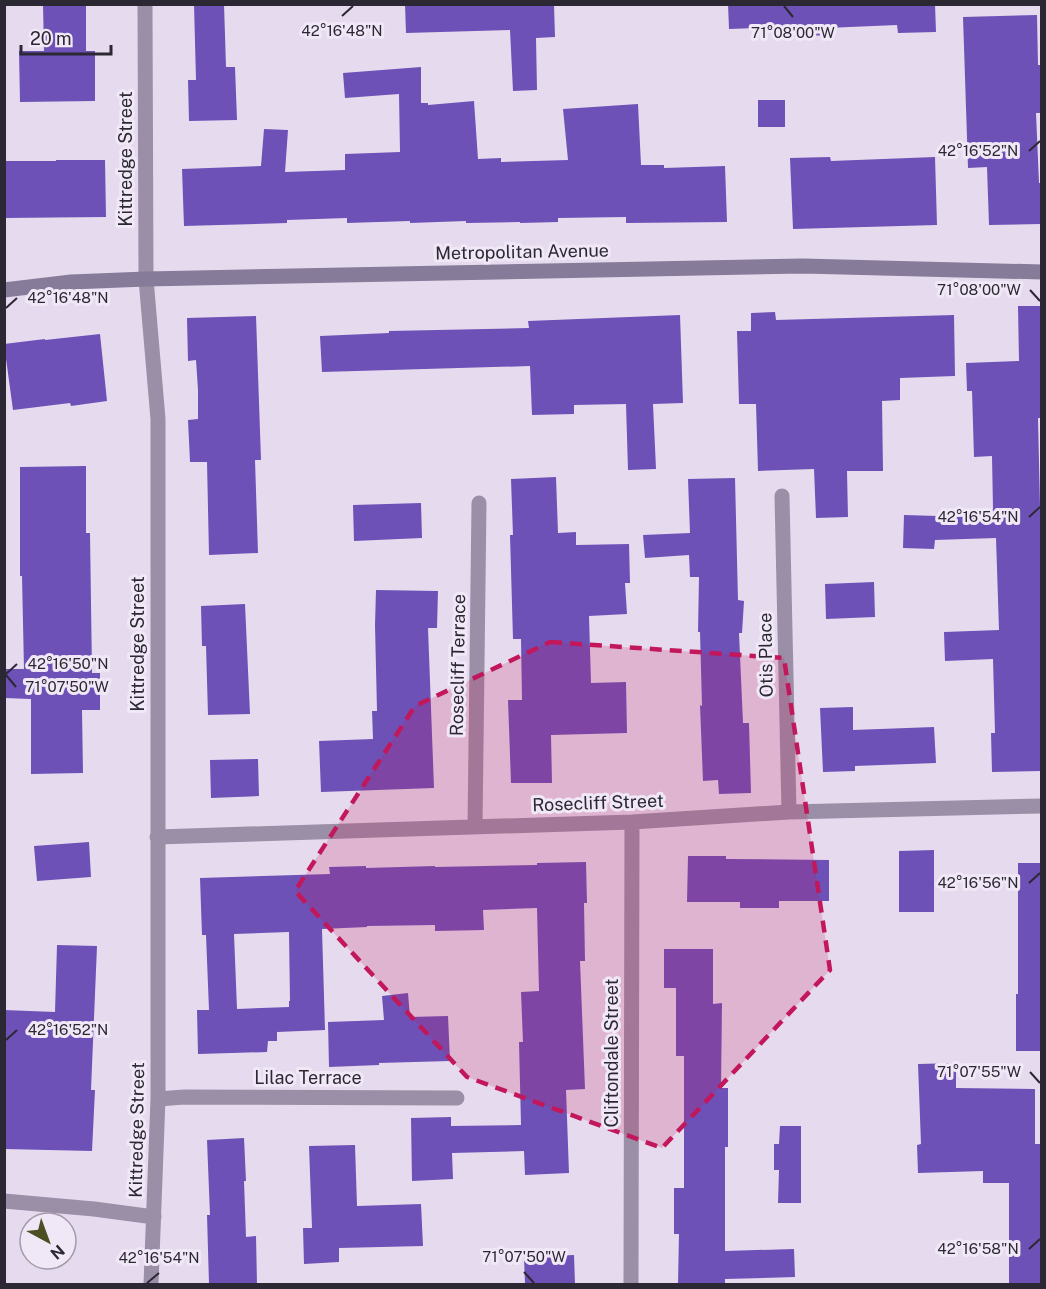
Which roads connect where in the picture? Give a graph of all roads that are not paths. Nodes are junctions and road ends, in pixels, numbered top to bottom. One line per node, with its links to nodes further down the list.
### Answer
1 (145, 4): 3 (street, Kittredge Street)
2 (1041, 272): 3 (street, Metropolitan Avenue)
3 (146, 279): 4 (street, Metropolitan Avenue); 11 (street, Kittredge Street)
4 (4, 290)
5 (782, 496): 8 (street, Otis Place)
6 (479, 503): 10 (street, Rosecliff Terrace)
7 (1041, 806): 8 (street, Rosecliff Street)
8 (789, 812): 9 (street, Rosecliff Street)
9 (632, 822): 10 (street, Rosecliff Street); 17 (street, Cliftondale Street)
10 (475, 827): 11 (street, Rosecliff Street)
11 (157, 837): 13 (street, Kittredge Street)
12 (457, 1098): 13 (street, Lilac Terrace)
13 (158, 1099): 15 (street, Kittredge Street)
14 (4, 1201): 15 (street)
15 (154, 1217): 16 (street, Kittredge Street)
16 (151, 1284)
17 (631, 1284)

